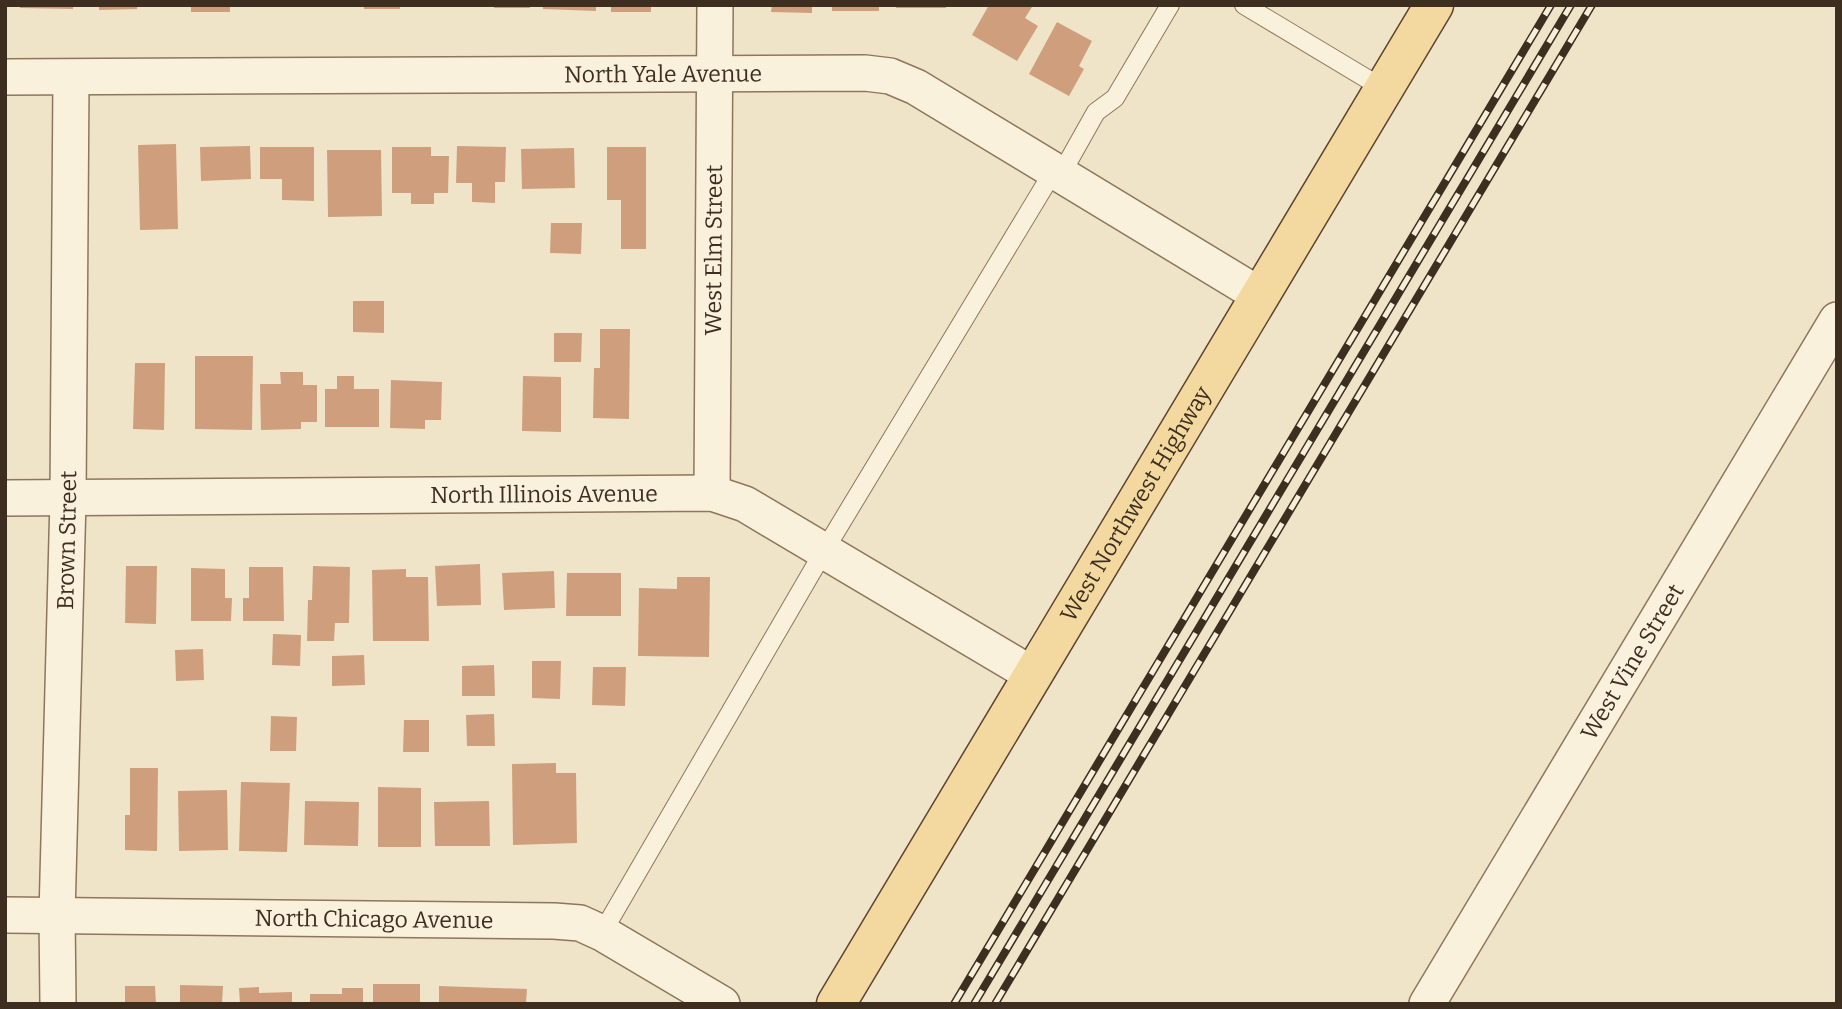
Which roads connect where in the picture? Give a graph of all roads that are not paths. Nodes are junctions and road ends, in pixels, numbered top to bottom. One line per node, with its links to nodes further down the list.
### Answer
1 (715, 5): 5 (street, West Elm Street)
2 (1170, 5): 9 (lane)
3 (1244, 5): 8 (lane)
4 (1434, 5): 8 (main road, West Northwest Highway)
5 (717, 75): 7 (street, North Yale Avenue); 9 (street, North Yale Avenue); 12 (street, West Elm Street)
6 (5, 77): 7 (street, North Yale Avenue)
7 (71, 78): 14 (street, Brown Street)
8 (1384, 89): 10 (main road, West Northwest Highway)
9 (1057, 174): 10 (street, North Yale Avenue); 15 (lane)
10 (1261, 296): 16 (main road, West Northwest Highway)
11 (1837, 320): 23 (street, West Vine Street)
12 (712, 493): 14 (street, North Illinois Avenue); 15 (street, North Illinois Avenue)
13 (5, 498): 14 (street, North Illinois Avenue)
14 (68, 499): 18 (street, Brown Street)
15 (824, 551): 16 (street, North Illinois Avenue); 19 (lane)
16 (1033, 675): 22 (main road, West Northwest Highway)
17 (5, 915): 18 (street, North Chicago Avenue)
18 (57, 915): 19 (street, North Chicago Avenue); 20 (street, Brown Street)
19 (603, 933): 21 (street, North Chicago Avenue)
20 (58, 1004)
21 (722, 1004)
22 (836, 1004)
23 (1427, 1004)

